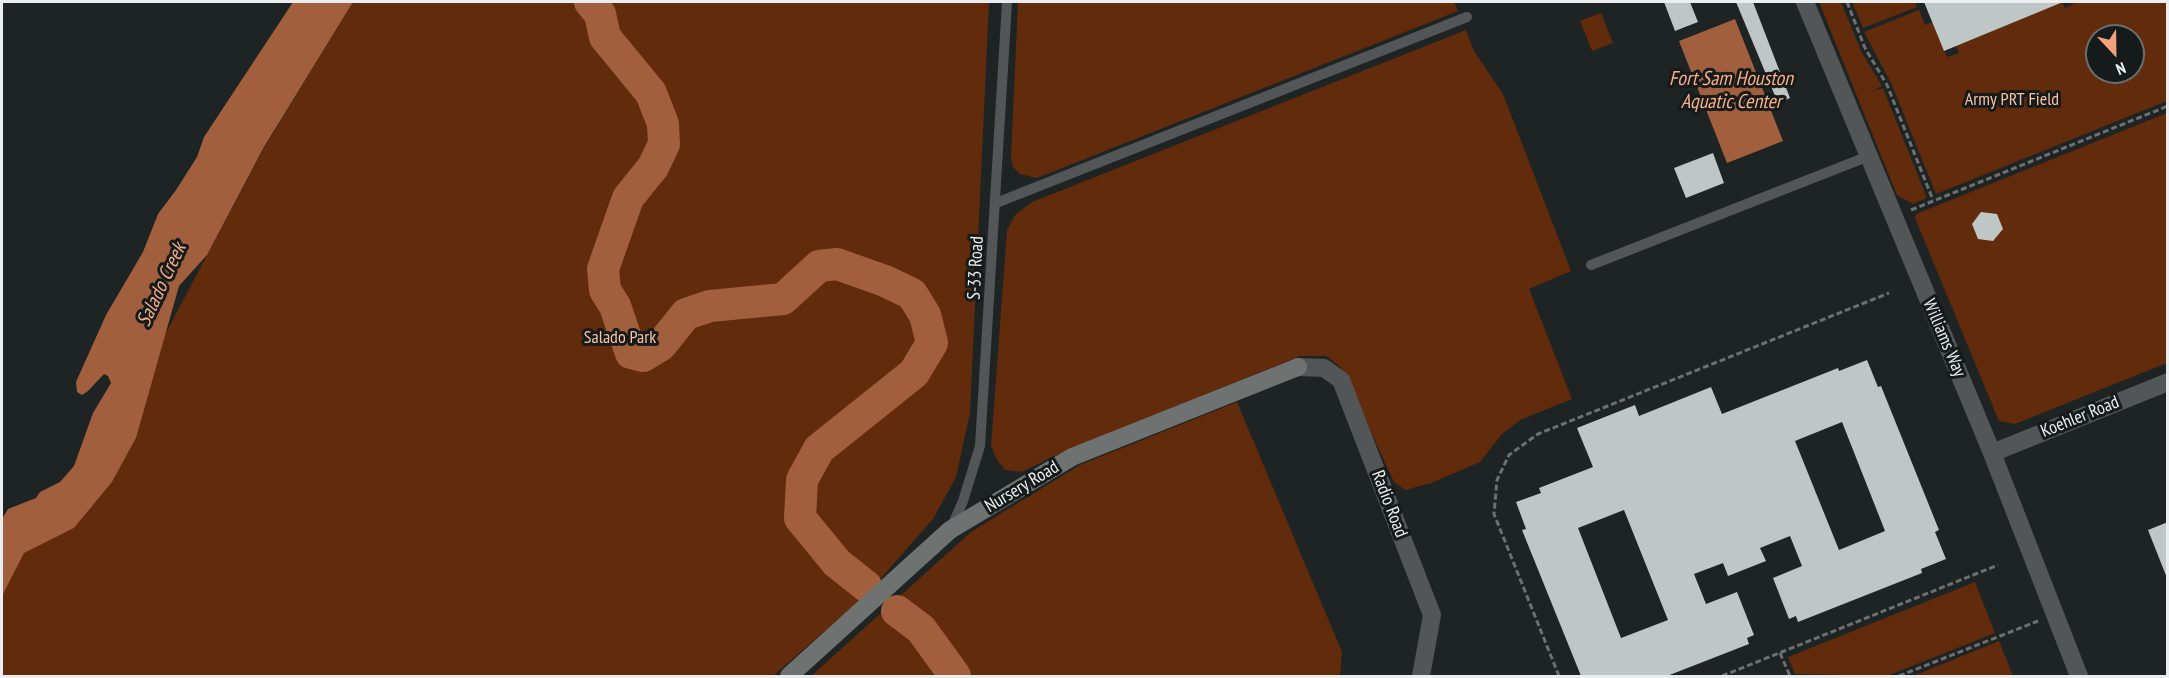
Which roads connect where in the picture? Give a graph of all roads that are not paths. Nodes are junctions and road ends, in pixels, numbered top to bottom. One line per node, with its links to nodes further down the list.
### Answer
1 (1007, 2): 5 (lane, S-33 Road)
2 (1805, 2): 4 (street, Williams Way)
3 (1467, 17): 5 (lane)
4 (1869, 156): 6 (lane); 9 (street, Williams Way)
5 (996, 203): 10 (lane, S-33 Road)
6 (1591, 265)
7 (1298, 367): 10 (street, Nursery Road); 12 (street, Radio Road)
8 (2168, 382): 9 (street, Koehler Road)
9 (1992, 453): 13 (street, Williams Way)
10 (950, 530): 11 (street, Nursery Road)
11 (789, 676)
12 (1421, 676)
13 (2079, 676)

